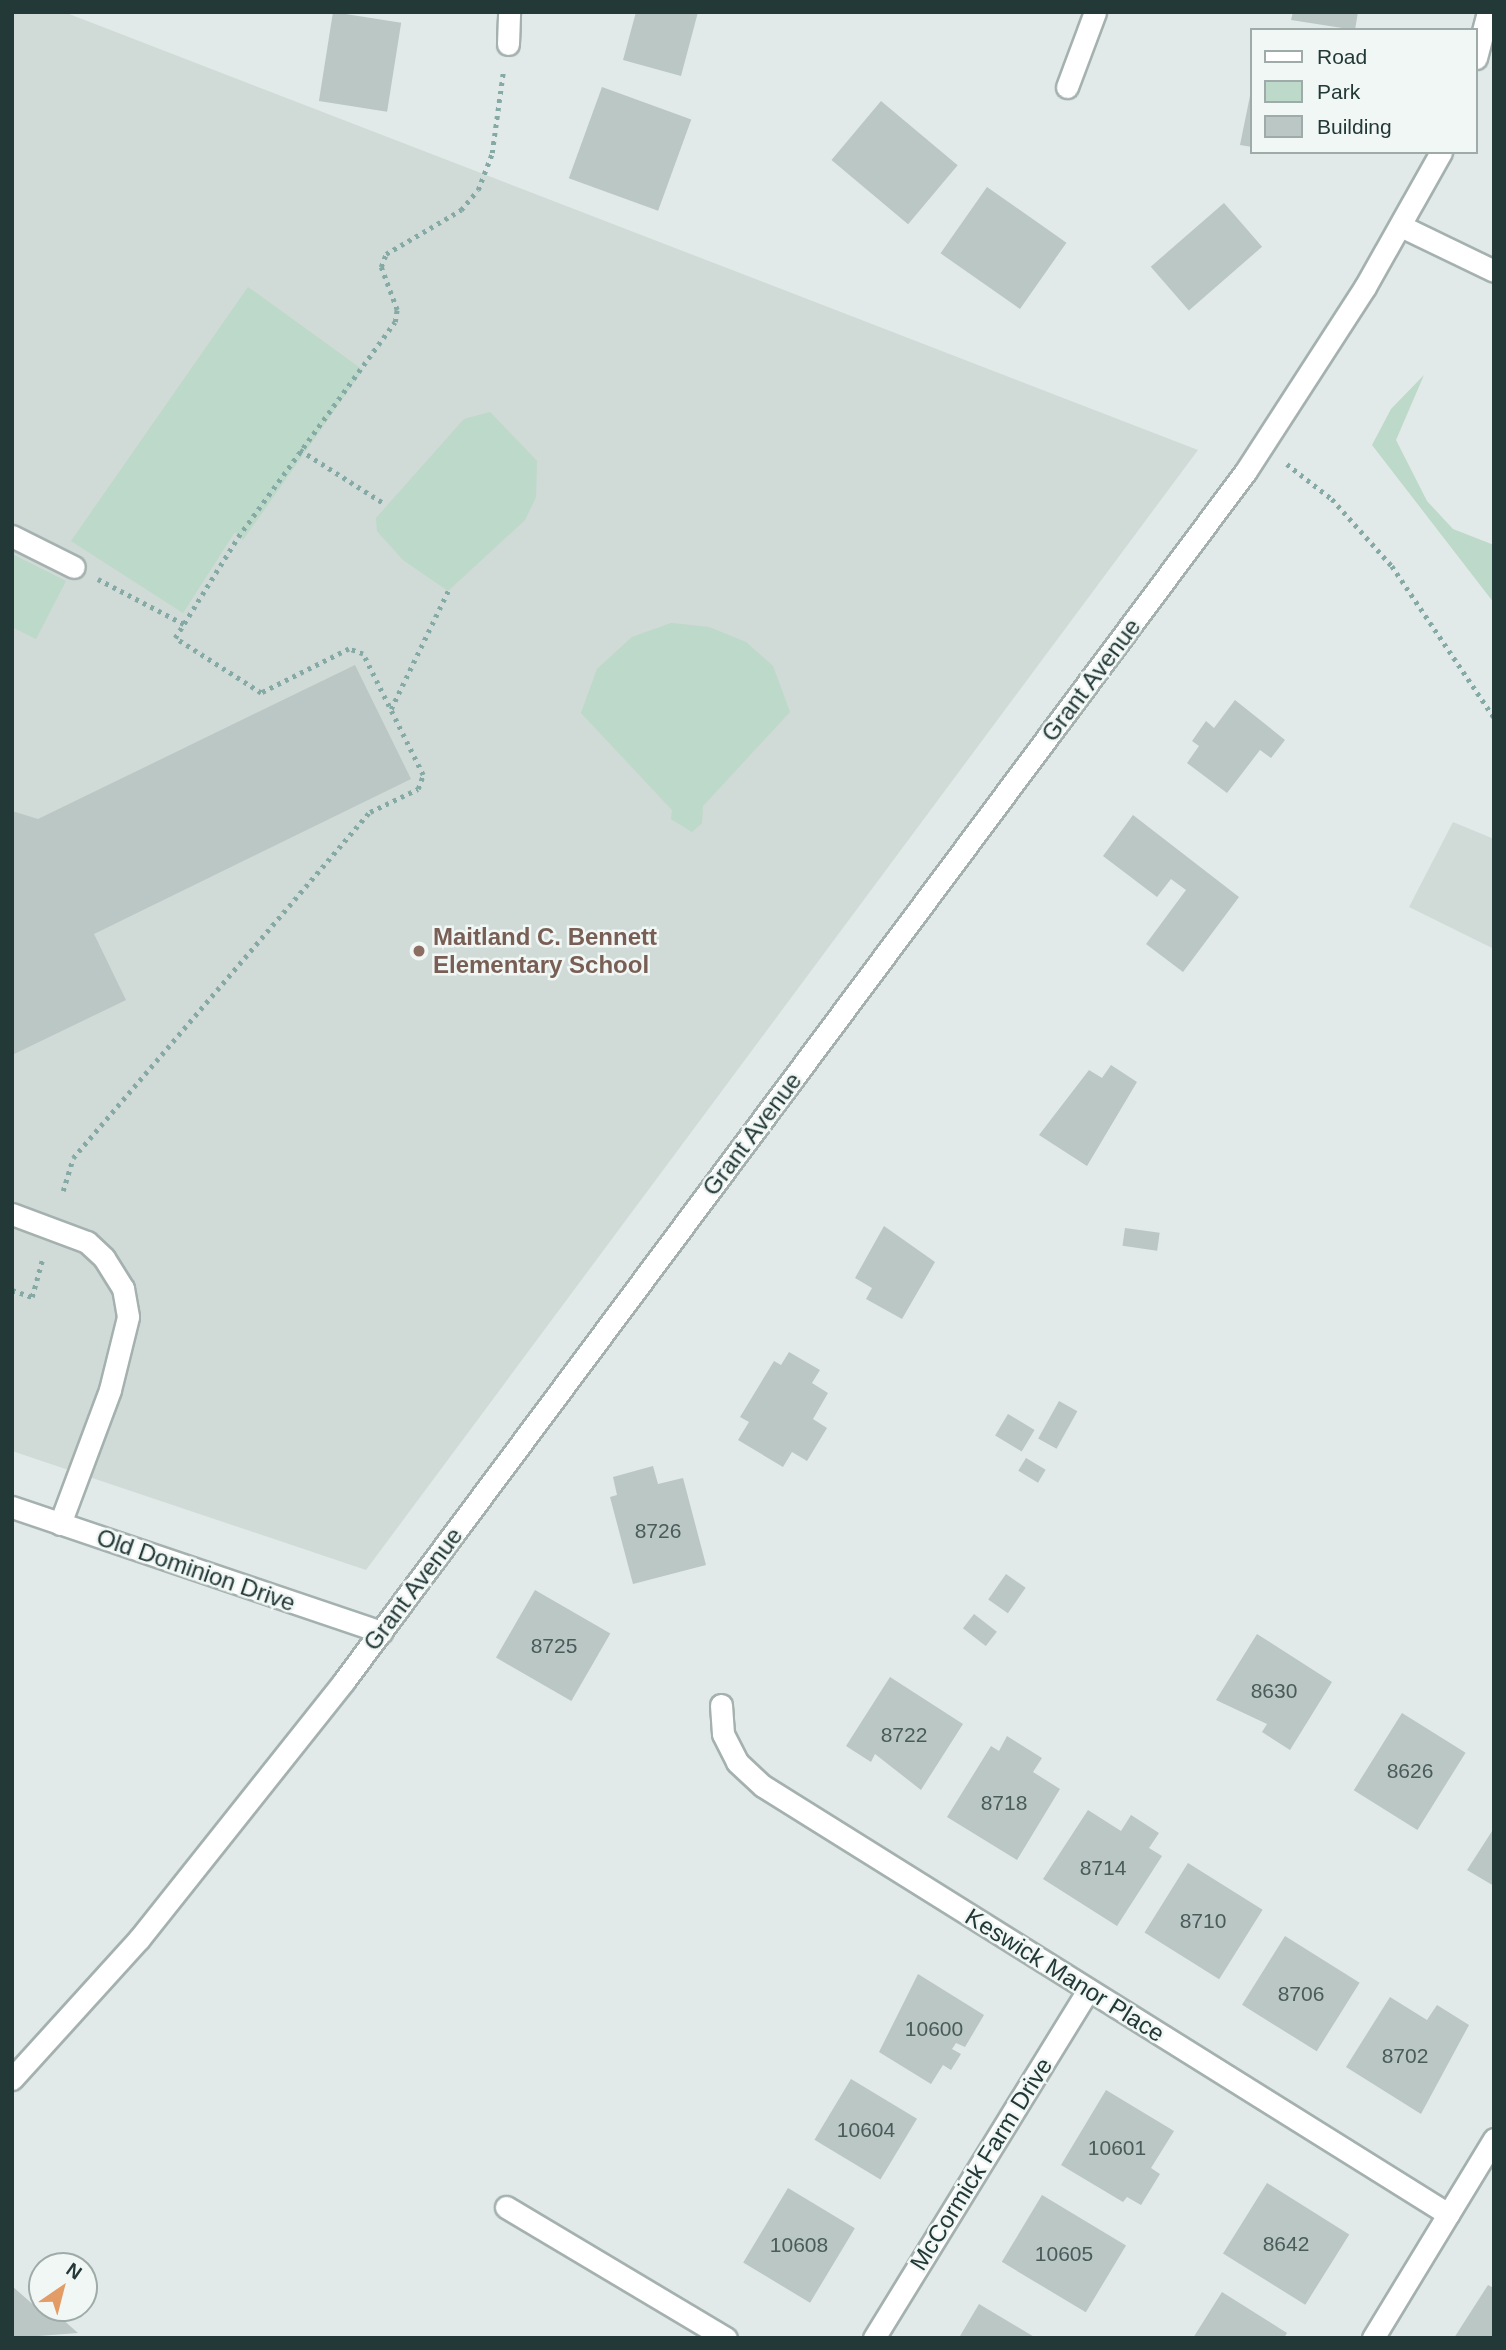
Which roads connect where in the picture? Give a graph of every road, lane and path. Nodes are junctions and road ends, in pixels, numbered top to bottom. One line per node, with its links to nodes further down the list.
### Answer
1 (509, 12): 4 (street)
2 (1094, 12): 6 (street)
3 (1488, 12): 5 (street)
4 (508, 44): 11 (path)
5 (1478, 50)
6 (1067, 87)
7 (1440, 154): 8 (street, Grant Avenue)
8 (1401, 226): 9 (street); 10 (street, Grant Avenue)
9 (1494, 271)
10 (1264, 446): 18 (path); 25 (street, Grant Avenue)
11 (300, 450): 12 (path); 16 (path)
12 (385, 504)
13 (12, 536): 14 (street)
14 (75, 567): 16 (path)
15 (448, 591): 17 (path)
16 (184, 624): 17 (path)
17 (391, 709): 19 (path)
18 (1494, 716)
19 (63, 1191)
20 (12, 1214): 21 (street)
21 (51, 1227): 22 (path); 24 (street)
22 (12, 1290)
23 (12, 1507): 24 (street, Old Dominion Drive)
24 (60, 1524): 25 (street, Old Dominion Drive)
25 (381, 1632): 28 (street, Grant Avenue)
26 (721, 1705): 27 (street, Keswick Manor Place)
27 (1088, 1990): 31 (street, Keswick Manor Place); 33 (street, McCormick Farm Drive)
28 (12, 2079)
29 (1494, 2139): 31 (street)
30 (506, 2207): 32 (street)
31 (1448, 2214): 34 (street)
32 (726, 2338)
33 (874, 2338)
34 (1373, 2338)

